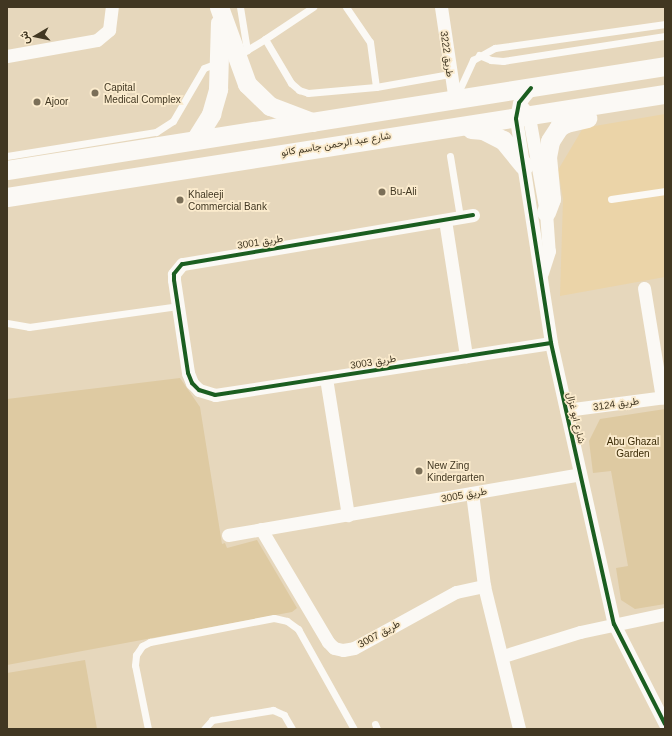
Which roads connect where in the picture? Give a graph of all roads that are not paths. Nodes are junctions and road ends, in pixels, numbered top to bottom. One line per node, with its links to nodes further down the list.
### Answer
1 (112, 7): 11 (street)
2 (240, 7): 12 (lane)
3 (313, 7): 9 (lane)
4 (346, 7): 16 (lane)
5 (441, 7): 15 (street, طريق 3222)
6 (220, 10): 12 (main road); 13 (main road)
7 (665, 24): 10 (lane)
8 (665, 36): 10 (lane)
9 (265, 38): 12 (lane); 16 (lane)
10 (479, 55): 19 (lane)
11 (7, 56)
12 (241, 57): 13 (main road); 21 (main road)
13 (219, 63): 24 (main road); 25 (lane)
14 (665, 66): 20 (main road, شارع عبد الرحمن جاسم كانو)
15 (450, 74): 16 (lane); 19 (street, طريق 3222)
16 (376, 87)
17 (665, 94): 18 (main road, شارع عبد الرحمن جاسم كانو)
18 (639, 99): 20 (main road, شارع عبد الرحمن جاسم كانو); 33 (main road)
19 (455, 101): 20 (main road, شارع عبد الرحمن جاسم كانو); 21 (main road, شارع عبد الرحمن جاسم كانو); 23 (main road)
20 (517, 108): 22 (main road, شارع عبد الرحمن جاسم كانو); 28 (street, شارع ابو غزال); 33 (street, شارع ابو غزال)
21 (313, 123): 24 (main road, شارع عبد الرحمن جاسم كانو)
22 (458, 127): 23 (main road, شارع عبد الرحمن جاسم كانو); 28 (main road)
23 (426, 130): 31 (main road, شارع عبد الرحمن جاسم كانو)
24 (195, 140): 25 (main road, شارع عبد الرحمن جاسم كانو)
25 (132, 144): 26 (lane); 29 (main road, شارع عبد الرحمن جاسم كانو)
26 (7, 156)
27 (450, 156): 34 (lane)
28 (524, 166): 36 (street, شارع ابو غزال)
29 (7, 170)
30 (665, 191): 32 (lane)
31 (7, 197)
32 (611, 199)
33 (546, 212): 36 (street, شارع ابو غزال)
34 (467, 216): 35 (street, طريق 3001)
35 (445, 220): 38 (street, طريق 3001); 41 (street)
36 (541, 276): 40 (street, شارع ابو غزال)
37 (644, 288): 44 (street)
38 (178, 306): 39 (lane); 43 (street, طريق 3001)
39 (7, 323)
40 (551, 343): 41 (street, طريق 3003); 45 (street, شارع ابو غزال)
41 (466, 356): 42 (street, طريق 3003)
42 (326, 378): 43 (street, طريق 3003); 48 (street)
43 (199, 390)
44 (664, 398): 45 (street, طريق 3124)
45 (566, 410): 46 (street, شارع ابو غزال)
46 (580, 474): 47 (street, طريق 3005); 53 (street, شارع ابو غزال)
47 (472, 493): 48 (street, طريق 3005); 51 (street)
48 (348, 514): 49 (street, طريق 3005)
49 (261, 529): 50 (street, طريق 3005); 51 (street, طريق 3007)
50 (228, 535)
51 (484, 586): 54 (street)
52 (665, 614): 53 (street)
53 (614, 624): 54 (street); 55 (street, شارع ابو غزال)
54 (503, 656): 60 (street)
55 (665, 724)
56 (148, 729): 59 (lane)
57 (204, 729): 58 (lane)
58 (292, 729)
59 (354, 729)
60 (519, 729)

